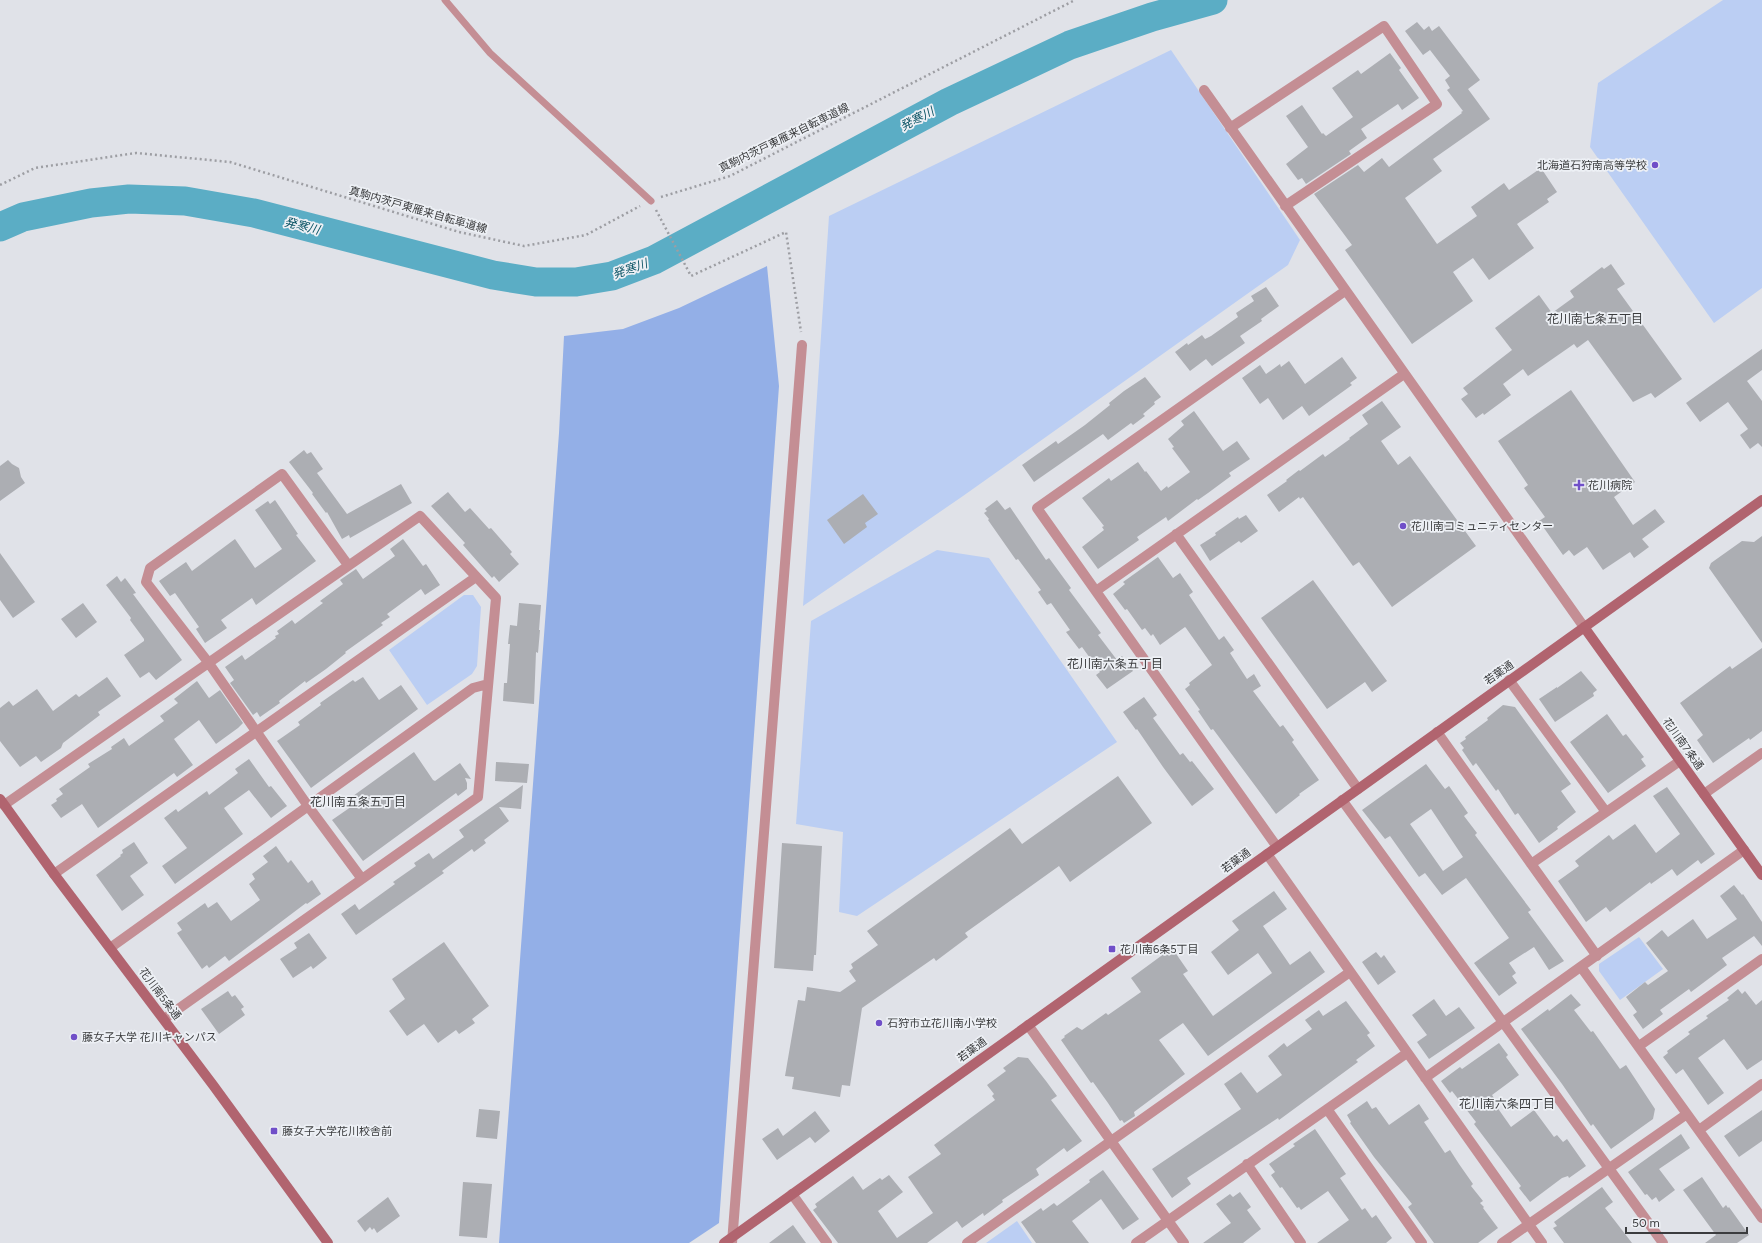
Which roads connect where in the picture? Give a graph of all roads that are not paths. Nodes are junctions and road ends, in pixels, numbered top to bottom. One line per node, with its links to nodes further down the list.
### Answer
1 (445, 0): 4 (lane)
2 (1204, 90): 3 (street)
3 (1230, 128): 5 (street); 5 (street)
4 (651, 201)
5 (1285, 206): 6 (street)
6 (1345, 291): 8 (street); 13 (street)
7 (802, 345): 57 (street)
8 (1404, 374): 10 (street); 14 (street)
9 (1762, 500): 14 (street, 若葉通)
10 (1176, 534): 13 (street); 22 (street)
11 (348, 565): 12 (street); 15 (street); 15 (street)
12 (476, 577): 17 (street); 18 (street)
13 (1096, 591): 28 (street)
14 (1584, 627): 16 (street, 若葉通); 21 (street, 花川南7条通)
15 (208, 662): 18 (street); 25 (street)
16 (1510, 680): 19 (street, 若葉通); 27 (street)
17 (488, 684): 26 (street); 34 (street)
18 (256, 732): 26 (street); 32 (street)
19 (1437, 732): 22 (street, 若葉通); 31 (street)
20 (1762, 753): 23 (street)
21 (1680, 761): 23 (street, 花川南7条通); 27 (street)
22 (1358, 789): 24 (street, 若葉通)
23 (1704, 794): 29 (street, 花川南7条通)
24 (1342, 800): 28 (street, 若葉通); 41 (street)
25 (2, 802): 32 (street, 花川南5条通)
26 (308, 806): 34 (street); 35 (street)
27 (1606, 812): 31 (street)
28 (1277, 846): 30 (street, 若葉通)
29 (1744, 850): 33 (street, 花川南7条通); 36 (street)
30 (1267, 854): 39 (street); 42 (street, 若葉通)
31 (1531, 864): 36 (street)
32 (54, 874): 35 (street, 花川南5条通)
33 (1762, 875)
34 (362, 879): 40 (street)
35 (110, 948): 40 (street, 花川南5条通)
36 (1597, 956): 38 (street)
37 (1762, 959): 43 (street)
38 (1581, 967): 41 (street); 43 (street)
39 (1350, 972): 44 (street); 50 (street)
40 (164, 1019): 58 (street, 花川南5条通)
41 (1503, 1023): 45 (street); 52 (street)
42 (1028, 1025): 50 (street); 53 (street, 若葉通)
43 (1639, 1046): 48 (street)
44 (1407, 1053): 45 (street); 47 (street)
45 (1425, 1078): 56 (street)
46 (1762, 1084): 49 (street)
47 (1327, 1109): 51 (street); 64 (street)
48 (1687, 1114): 49 (street); 52 (street)
49 (1699, 1130): 54 (street)
50 (1110, 1140): 55 (street); 60 (street)
51 (1248, 1164): 55 (street); 63 (street)
52 (1608, 1168): 56 (street); 67 (street)
53 (792, 1194): 57 (street, 若葉通); 59 (street)
54 (1762, 1218)
55 (1168, 1220): 61 (street); 62 (street)
56 (1528, 1225): 65 (street); 66 (street)
57 (729, 1241)
58 (328, 1243)
59 (827, 1243)
60 (967, 1243)
61 (1136, 1243)
62 (1184, 1243)
63 (1301, 1243)
64 (1422, 1243)
65 (1502, 1243)
66 (1542, 1243)
67 (1663, 1243)

